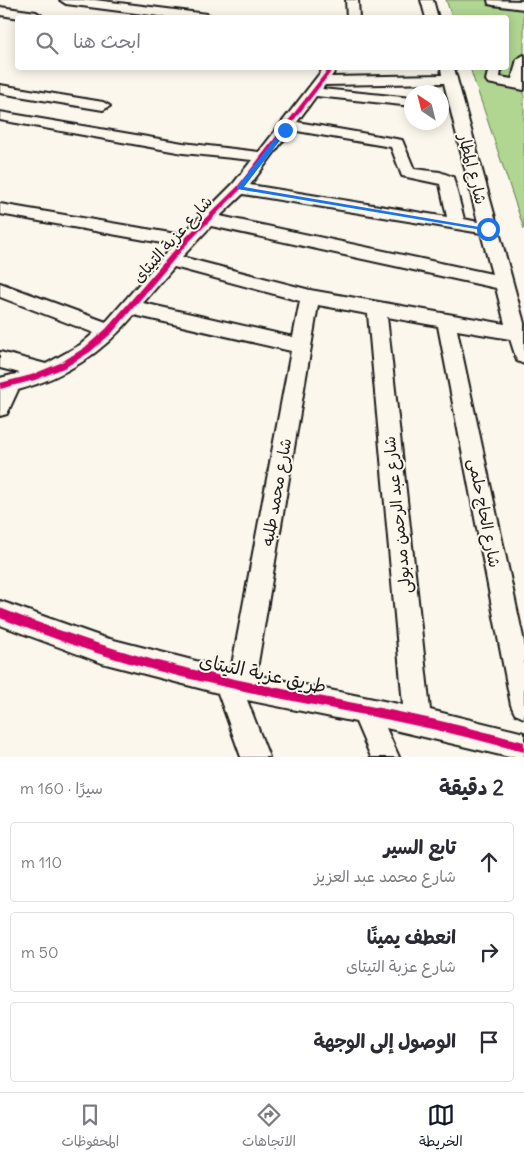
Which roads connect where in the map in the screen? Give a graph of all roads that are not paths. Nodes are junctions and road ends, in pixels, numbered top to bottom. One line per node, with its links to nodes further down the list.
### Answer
1 (66, 0): 8 (street)
2 (352, 0): 9 (street)
3 (427, 0): 10 (street)
4 (493, 0): 5 (street); 11 (street)
5 (523, 3)
6 (0, 11): 7 (street)
7 (29, 15)
8 (184, 15)
9 (353, 15)
10 (431, 15)
11 (497, 15)
12 (524, 59): 16 (street)
13 (495, 70): 16 (street)
14 (322, 80): 15 (street); 18 (street); 21 (street, شارع عزبة التيتاى)
15 (448, 82): 27 (street, شارع المطار)
16 (521, 85)
17 (0, 89): 19 (street)
18 (404, 100)
19 (102, 106)
20 (0, 116): 22 (street)
21 (288, 125): 22 (street, شارع عزبة التيتاى); 26 (street)
22 (262, 157): 23 (street, شارع عزبة التيتاى)
23 (239, 188): 25 (street, شارع عزبة التيتاى); 26 (street)
24 (0, 209): 28 (street)
25 (207, 219): 28 (street, شارع عزبة التيتاى); 30 (street)
26 (457, 224): 27 (street)
27 (488, 229): 30 (street, شارع المطار)
28 (186, 241): 29 (street, شارع عزبة التيتاى)
29 (170, 260): 32 (street); 33 (street, شارع عزبة التيتاى)
30 (503, 283): 37 (street, شارع المطار)
31 (0, 290): 36 (street)
32 (310, 297): 34 (street); 38 (street, شارع محمد طلبه)
33 (130, 307): 36 (street, شارع عزبة التيتاى); 38 (street)
34 (377, 308): 35 (street); 48 (street, شارع عبد الرحمن مدبولى)
35 (446, 321): 37 (street); 46 (street, شارع الحاج حلمى)
36 (109, 331): 41 (street, شارع عزبة التيتاى)
37 (518, 333): 39 (street, شارع المطار)
38 (302, 346): 45 (street, شارع محمد طلبه)
39 (524, 356)
40 (0, 360): 41 (street)
41 (48, 372): 42 (street, شارع عزبة التيتاى)
42 (5, 386): 43 (street)
43 (0, 408)
44 (0, 613): 45 (street, طريق عزبة التيتاى)
45 (235, 686): 47 (street, طريق عزبة التيتاى); 50 (street)
46 (524, 705)
47 (365, 711): 48 (street, طريق عزبة التيتاى); 51 (street)
48 (418, 721): 49 (street, طريق عزبة التيتاى)
49 (524, 747)
50 (255, 757)
51 (385, 757)

